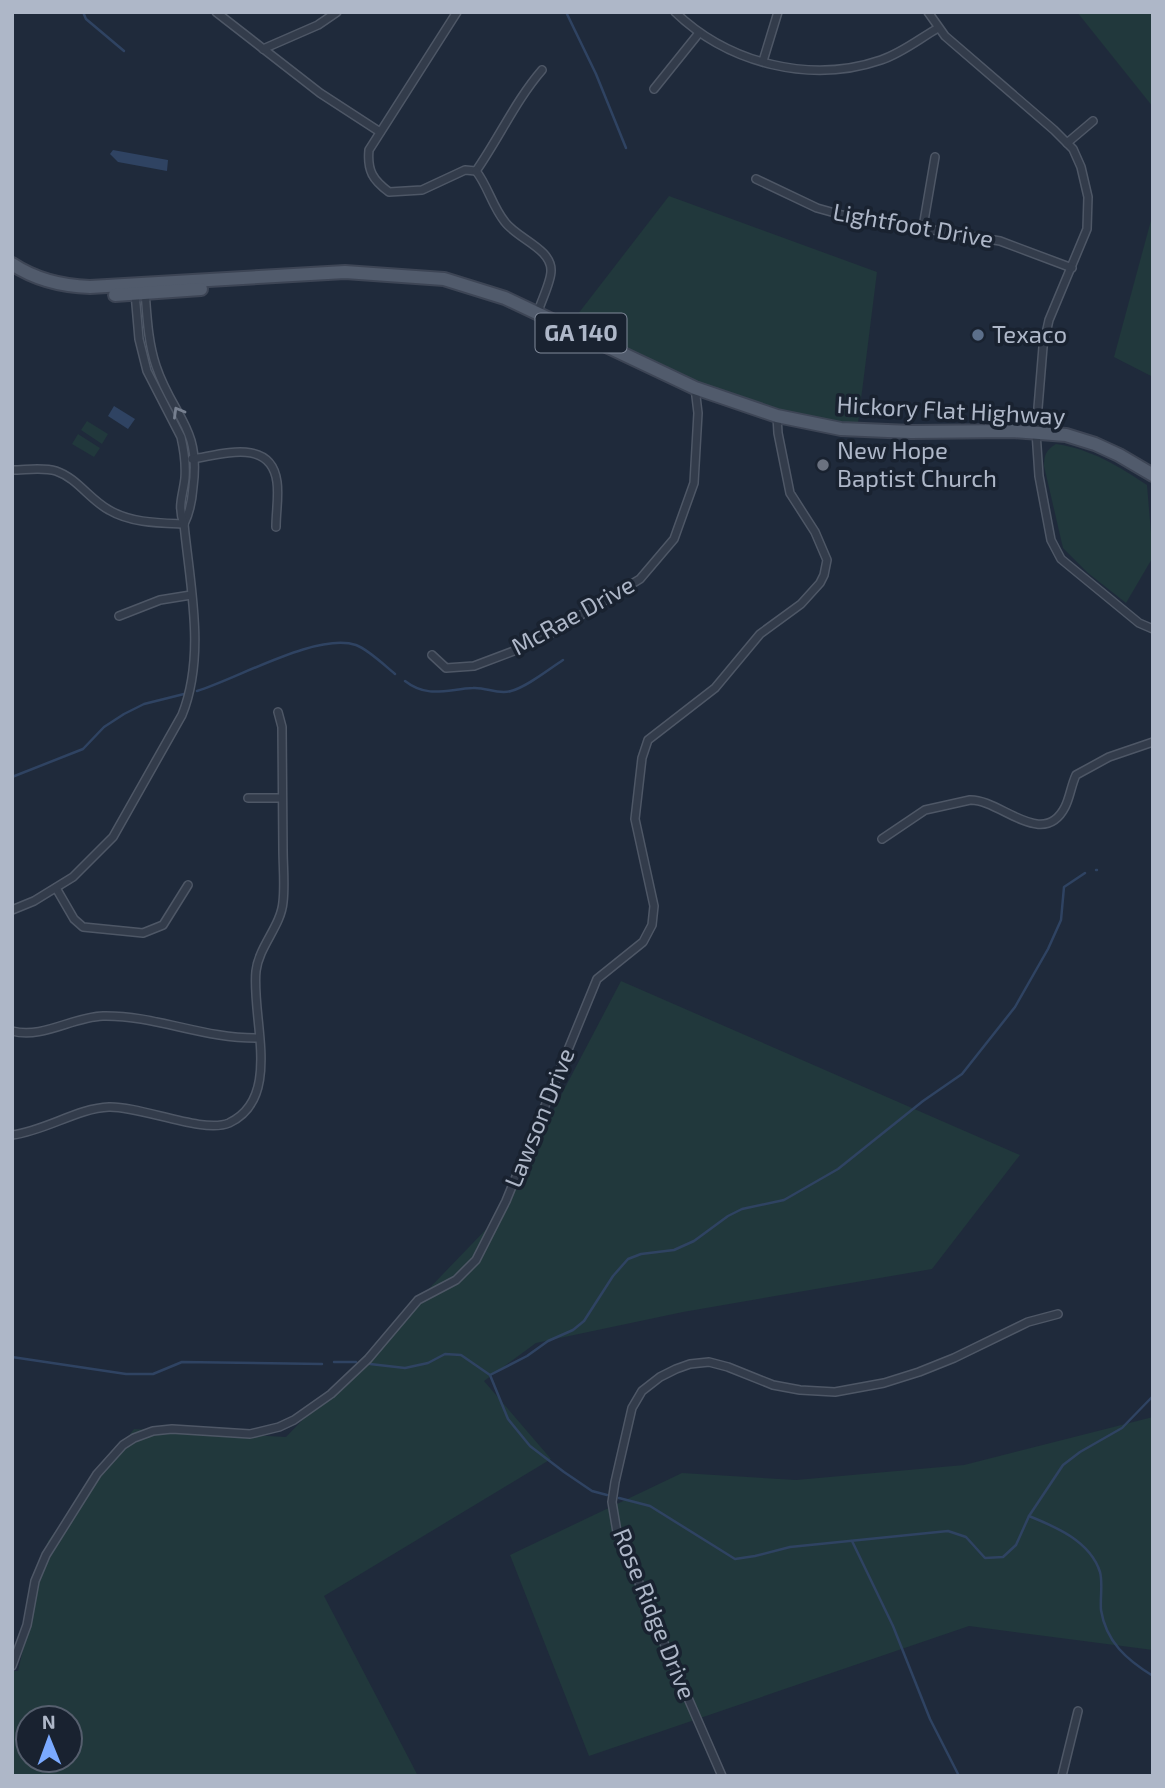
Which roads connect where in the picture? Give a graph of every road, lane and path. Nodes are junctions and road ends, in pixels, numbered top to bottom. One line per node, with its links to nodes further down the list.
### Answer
1 (216, 12): 9 (street)
2 (337, 12): 9 (street)
3 (457, 12): 14 (street)
4 (675, 12): 8 (street)
5 (778, 12): 10 (street)
6 (928, 12): 7 (street)
7 (937, 28): 10 (street); 15 (street)
8 (699, 33): 10 (street); 12 (street)
9 (263, 49): 14 (street)
10 (762, 61)
11 (542, 71): 17 (street)
12 (654, 89)
13 (1093, 121): 15 (street)
14 (380, 132): 17 (street)
15 (1067, 143): 21 (street)
16 (935, 157): 19 (street)
17 (476, 171): 24 (street)
18 (756, 179): 19 (street, Lightfoot Drive)
19 (923, 227): 21 (street, Lightfoot Drive)
20 (12, 264): 23 (main road, Hickory Flat Highway / GA 140)
21 (1072, 268): 27 (street)
22 (12, 273): 23 (main road, Hickory Flat Highway / GA 140)
23 (140, 289): 24 (main road, Hickory Flat Highway / GA 140); 28 (street, one-way to 23); 29 (street)
24 (538, 312): 25 (main road, Hickory Flat Highway / GA 140)
25 (695, 388): 26 (main road, Hickory Flat Highway / GA 140); 37 (street, McRae Drive)
26 (777, 416): 27 (main road, Hickory Flat Highway / GA 140); 50 (street, Lawson Drive)
27 (1036, 432): 31 (main road, Hickory Flat Highway / GA 140); 36 (street)
28 (195, 459): 29 (street); 32 (street); 33 (street)
29 (184, 460): 32 (street)
30 (12, 470): 32 (street)
31 (1153, 475)
32 (184, 524): 34 (street)
33 (276, 527)
34 (191, 595): 35 (street); 44 (street)
35 (119, 617)
36 (1153, 629)
37 (432, 655)
38 (278, 712): 41 (street)
39 (1153, 742): 42 (street)
40 (248, 798): 41 (street)
41 (282, 798): 47 (street)
42 (882, 839)
43 (188, 885): 44 (street)
44 (56, 888): 45 (street)
45 (12, 910)
46 (12, 1031): 47 (street)
47 (259, 1038): 48 (street)
48 (12, 1135)
49 (1058, 1314): 52 (street, Rose Ridge Drive)
50 (12, 1666)
51 (1078, 1711): 53 (street)
52 (722, 1776)
53 (1062, 1776)

